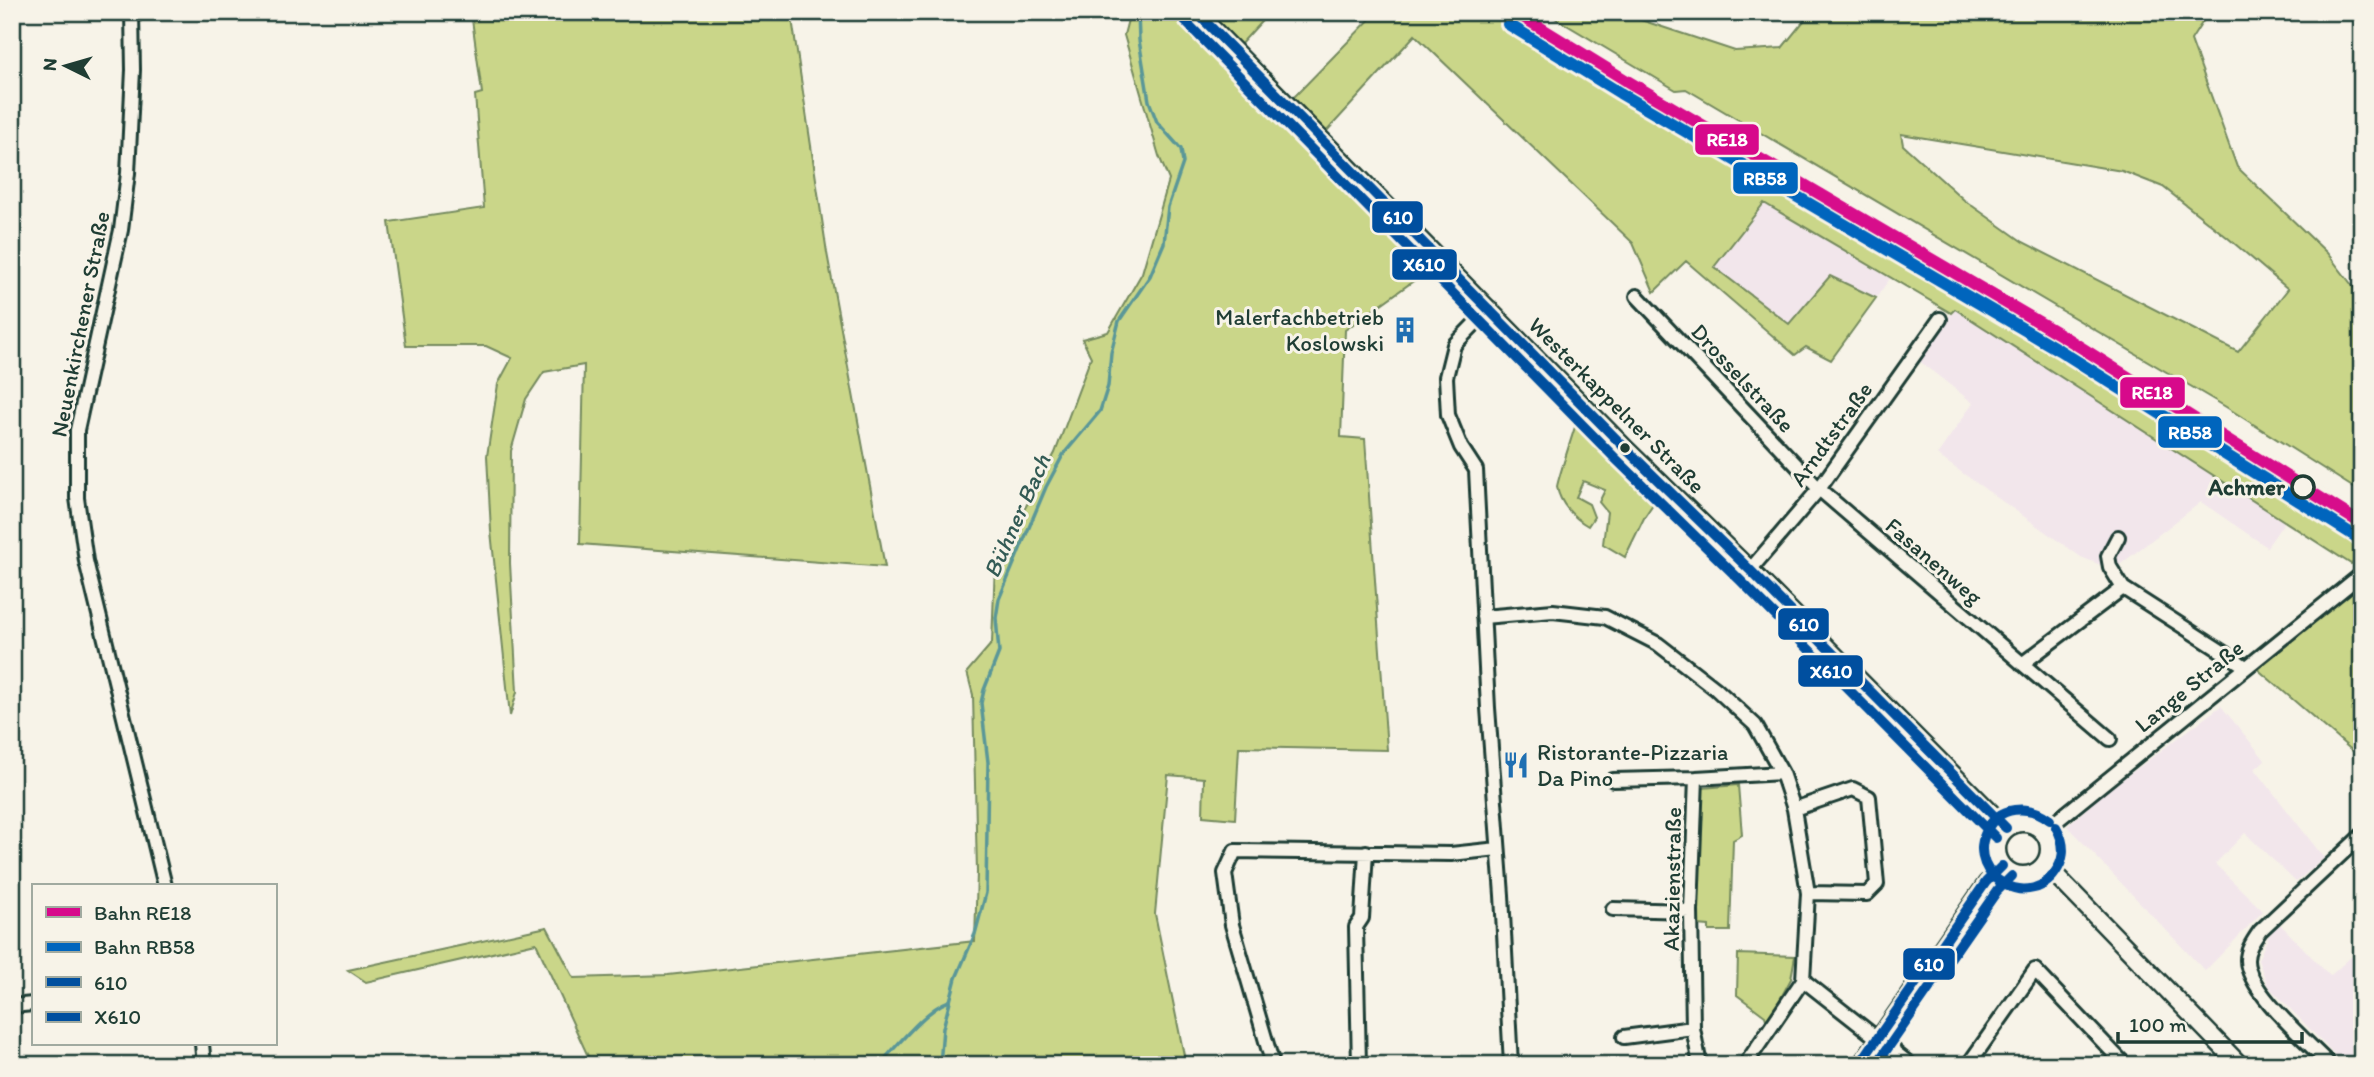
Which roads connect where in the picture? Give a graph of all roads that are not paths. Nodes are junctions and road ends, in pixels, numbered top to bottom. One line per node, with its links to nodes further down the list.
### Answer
1 (132, 12): 28 (street, Neuenkirchener Straße)
2 (1196, 12): 4 (main road, Westerkappelner Straße)
3 (1637, 296): 6 (street, Drosselstraße)
4 (1490, 308): 8 (main road, Westerkappelner Straße); 11 (street)
5 (1940, 319): 6 (street, Arndtstraße)
6 (1819, 489): 8 (street, Arndtstraße); 12 (street, Fasanenweg)
7 (2118, 537): 10 (street)
8 (1750, 570): 19 (main road, Westerkappelner Straße)
9 (2362, 574): 13 (street, Lange Straße)
10 (2123, 588): 12 (street); 13 (street)
11 (1483, 617): 15 (street); 22 (street)
12 (2022, 664): 14 (street, Fasanenweg)
13 (2246, 667): 20 (street, Lange Straße)
14 (2110, 739)
15 (1782, 773): 16 (street, Akazienstraße); 18 (street)
16 (1696, 778): 17 (street); 31 (street, Akazienstraße)
17 (1614, 780)
18 (1794, 809): 29 (street); 29 (street)
19 (2006, 828): 20 (main road); 27 (main road)
20 (2043, 832): 26 (main road)
21 (2362, 835): 23 (street)
22 (1498, 849): 25 (street); 43 (street)
23 (2346, 850): 24 (street); 52 (street)
24 (2362, 850)
25 (1366, 852): 41 (street); 42 (street)
26 (2045, 864): 27 (main road); 51 (main road)
27 (2003, 866): 37 (street)
28 (165, 884)
29 (1808, 892): 32 (street)
30 (1613, 909): 31 (street)
31 (1691, 911): 35 (street, Akazienstraße)
32 (1803, 980): 37 (street); 45 (street)
33 (32, 1004): 34 (street)
34 (12, 1006)
35 (1693, 1028): 36 (street); 44 (street, Akazienstraße)
36 (1624, 1037)
37 (1878, 1038): 39 (street); 46 (street)
38 (202, 1046): 40 (street)
39 (1894, 1050): 47 (street); 48 (street)
40 (204, 1065)
41 (1273, 1065)
42 (1359, 1065)
43 (1511, 1065)
44 (1700, 1065)
45 (1745, 1065)
46 (1859, 1065)
47 (1884, 1065)
48 (1911, 1065)
49 (1968, 1065): 50 (street)
50 (2125, 1065)
51 (2240, 1065)
52 (2330, 1065)

